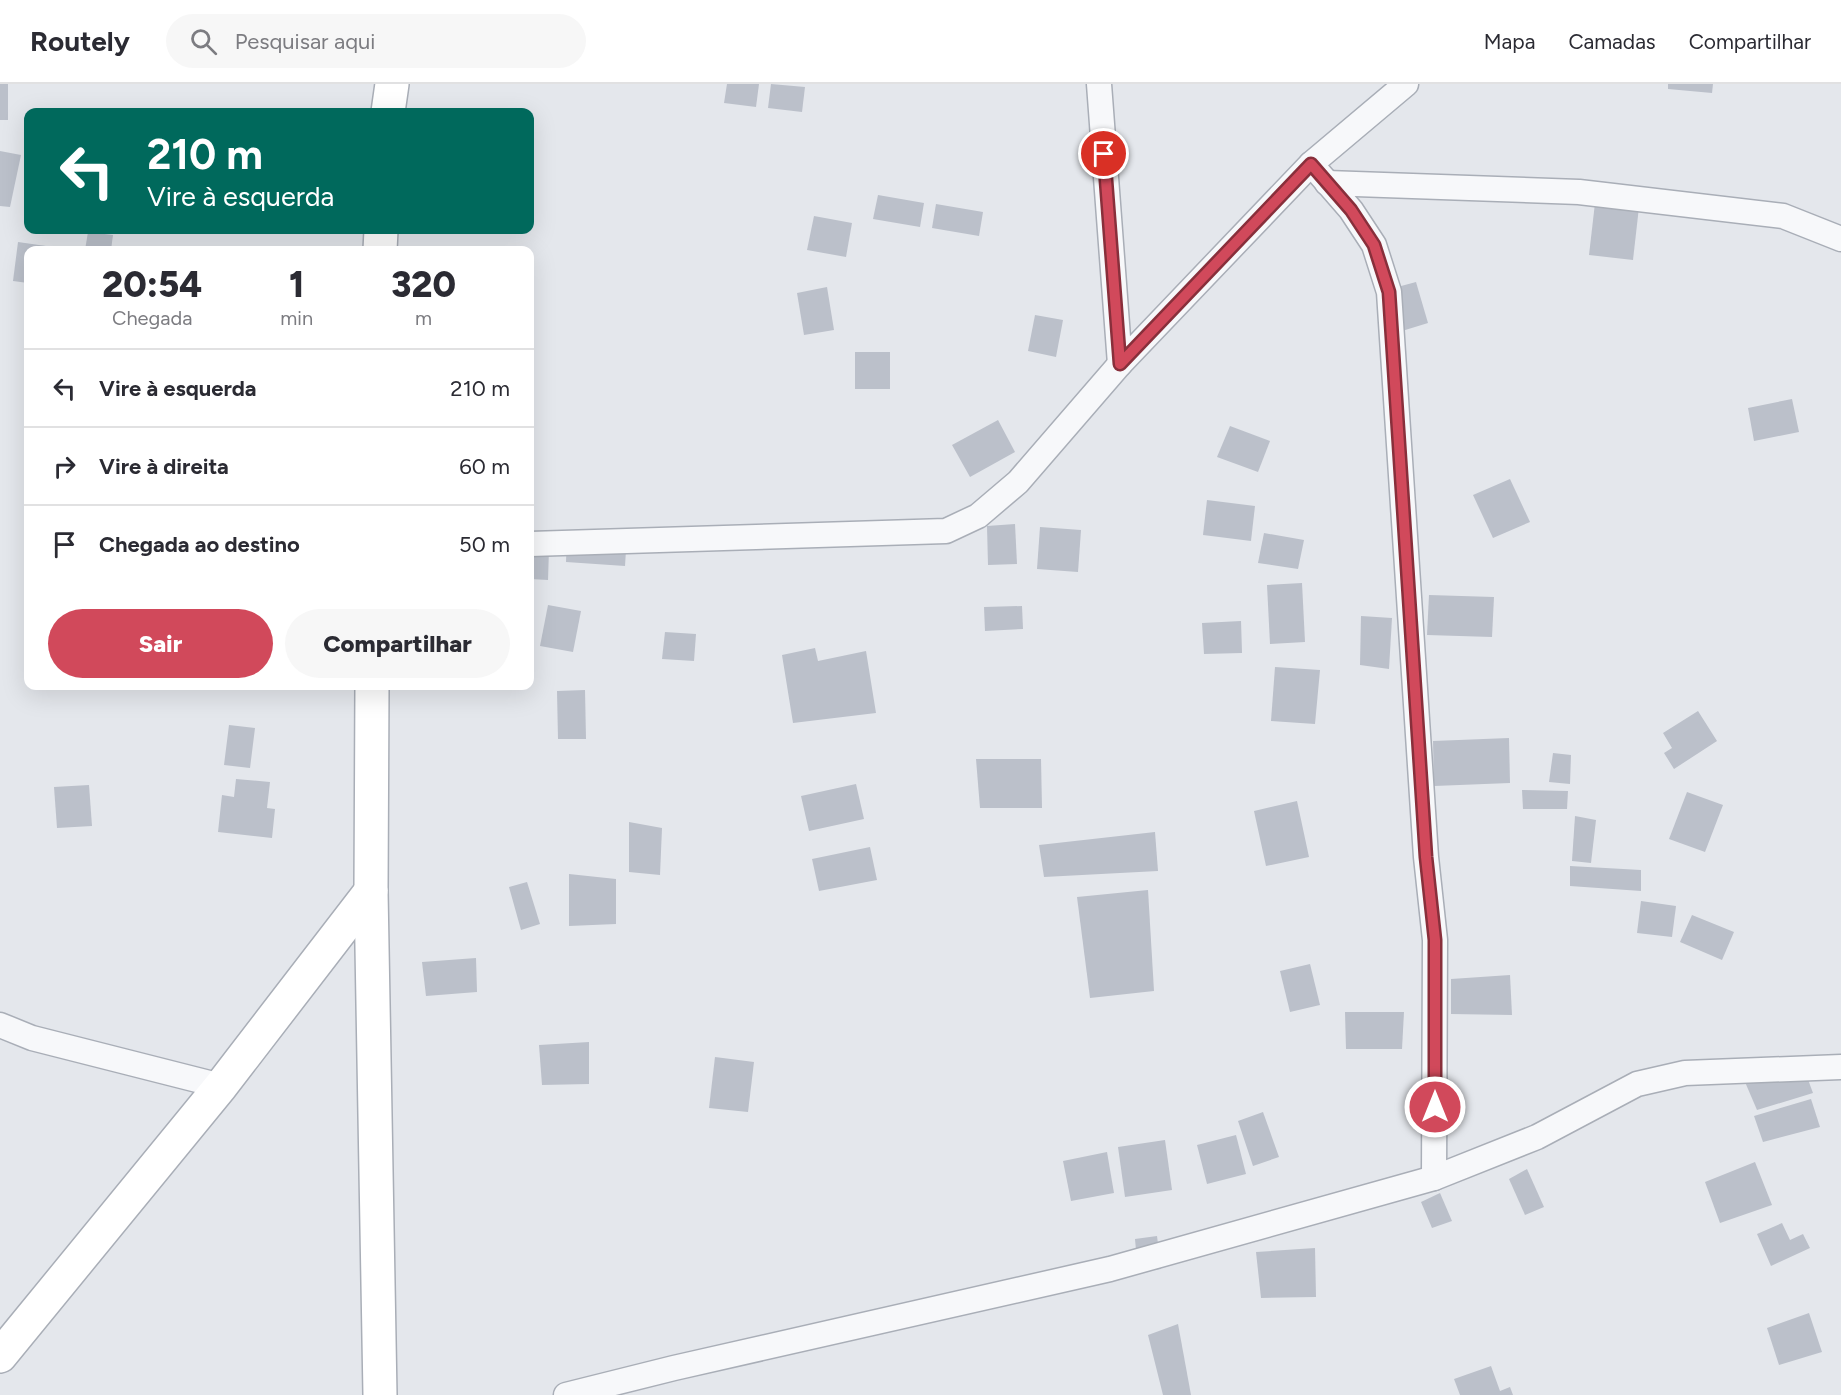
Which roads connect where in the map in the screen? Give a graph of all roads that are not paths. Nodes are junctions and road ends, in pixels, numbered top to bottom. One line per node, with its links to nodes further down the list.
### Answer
1 (392, 84): 4 (street)
2 (1099, 84): 8 (street)
3 (1406, 84): 5 (street)
4 (389, 108)
5 (1311, 164): 6 (street); 8 (street)
6 (1328, 183): 7 (street); 15 (street)
7 (1841, 239)
8 (1120, 364): 9 (street)
9 (534, 544)
10 (372, 690): 11 (street)
11 (371, 891): 14 (street); 17 (street)
12 (0, 1025): 14 (street)
13 (1841, 1067): 15 (street)
14 (221, 1086): 16 (street)
15 (1434, 1178): 18 (street)
16 (0, 1356)
17 (380, 1395)
18 (566, 1395)

